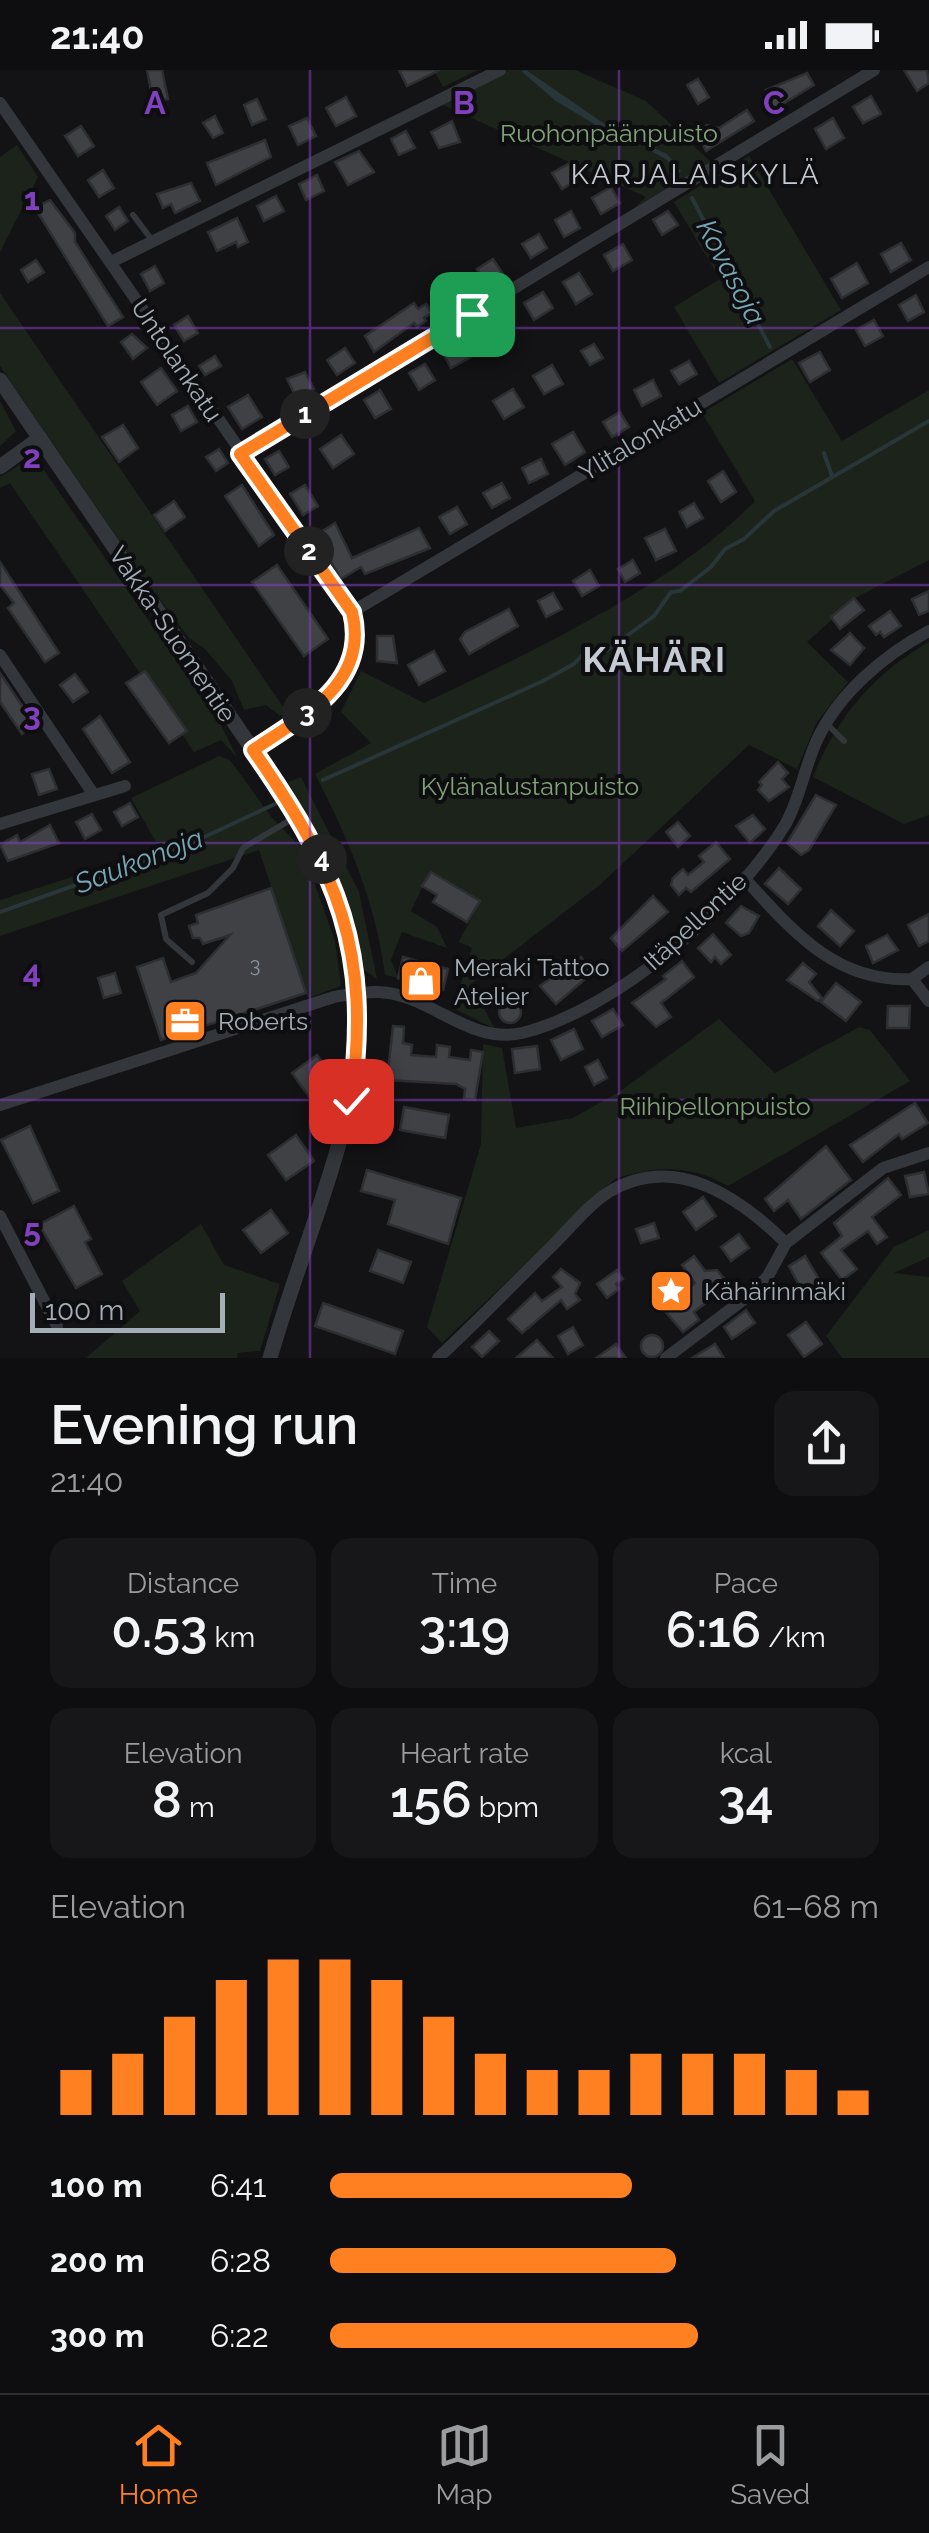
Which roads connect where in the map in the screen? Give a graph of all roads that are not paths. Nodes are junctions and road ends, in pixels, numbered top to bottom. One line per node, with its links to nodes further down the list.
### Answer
1 (500, 70): 5 (street)
2 (874, 70): 10 (street)
3 (0, 103): 6 (street, Untolankatu)
4 (134, 215): 5 (lane)
5 (153, 241): 6 (street)
6 (110, 262): 10 (street, Untolankatu)
7 (929, 266): 12 (street, Ylitalonkatu)
8 (0, 380): 9 (street, Vakka-Suomentie)
9 (40, 438): 11 (street); 17 (street, Vakka-Suomentie)
10 (240, 454): 12 (street, Untolankatu)
11 (0, 467)
12 (352, 612): 17 (street)
13 (929, 631): 15 (street, Itäpellontie)
14 (0, 655): 19 (street)
15 (826, 723): 16 (lane); 22 (street, Itäpellontie)
16 (844, 741)
17 (253, 750): 20 (street, Vakka-Suomentie)
18 (125, 786): 19 (street)
19 (94, 794): 21 (street)
20 (298, 816): 23 (lane); 26 (street, Vakka-Suomentie)
21 (0, 824)
22 (744, 878): 25 (street); 26 (street, Itäpellontie)
23 (192, 962)
24 (929, 967): 25 (street)
25 (912, 979): 27 (street)
26 (357, 994): 28 (street, Itäpellontie); 33 (street, Vakka-Suomentie)
27 (929, 1001)
28 (0, 1105)
29 (929, 1153): 31 (street)
30 (0, 1216): 32 (street)
31 (786, 1243): 34 (street); 35 (street)
32 (57, 1326)
33 (270, 1358)
34 (438, 1358)
35 (666, 1358)

